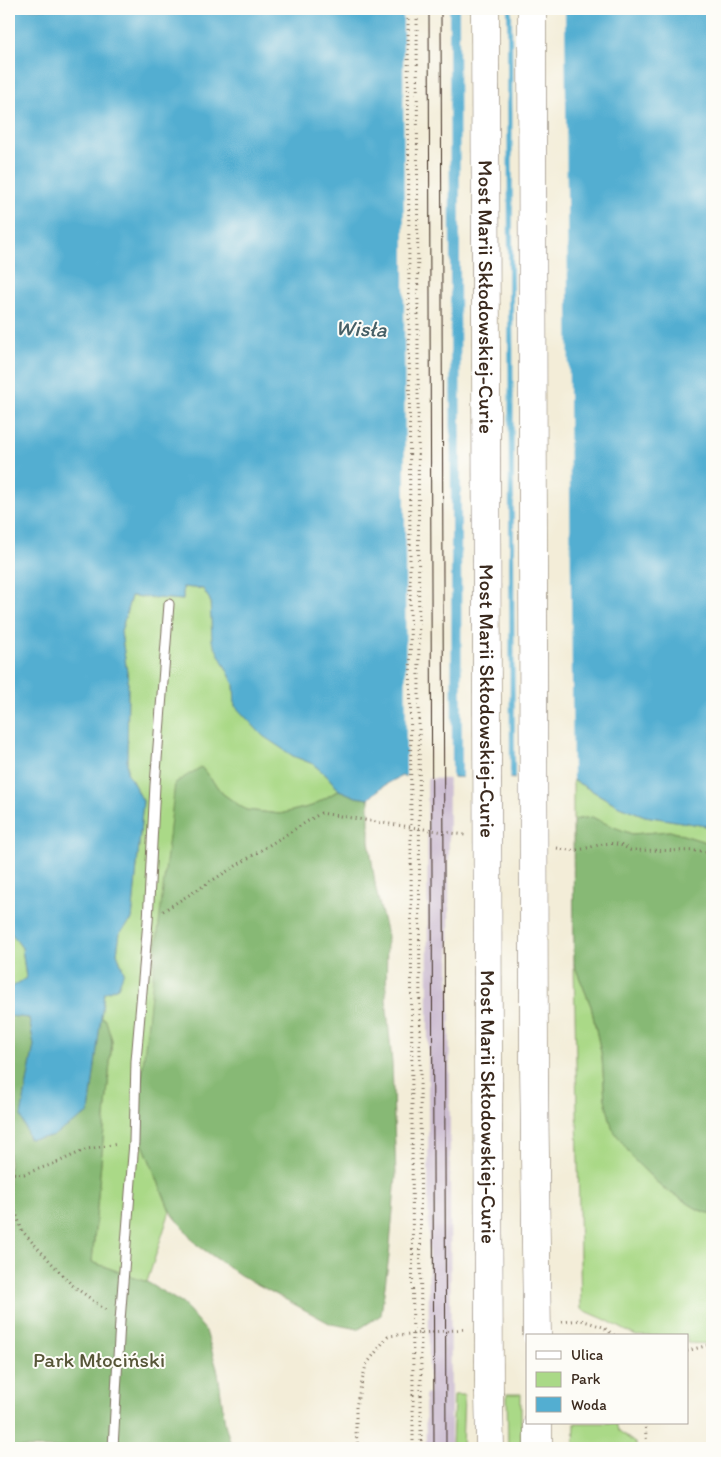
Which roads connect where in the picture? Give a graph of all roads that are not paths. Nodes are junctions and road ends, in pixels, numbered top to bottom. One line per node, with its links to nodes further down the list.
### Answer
1 (485, 9): 7 (main road, Most Marii Skłodowskiej-Curie, bridge)
2 (532, 9): 4 (main road, bridge)
3 (169, 604): 6 (lane)
4 (537, 1334)
5 (538, 1424): 8 (main road)
6 (114, 1448)
7 (490, 1448)
8 (538, 1448)

